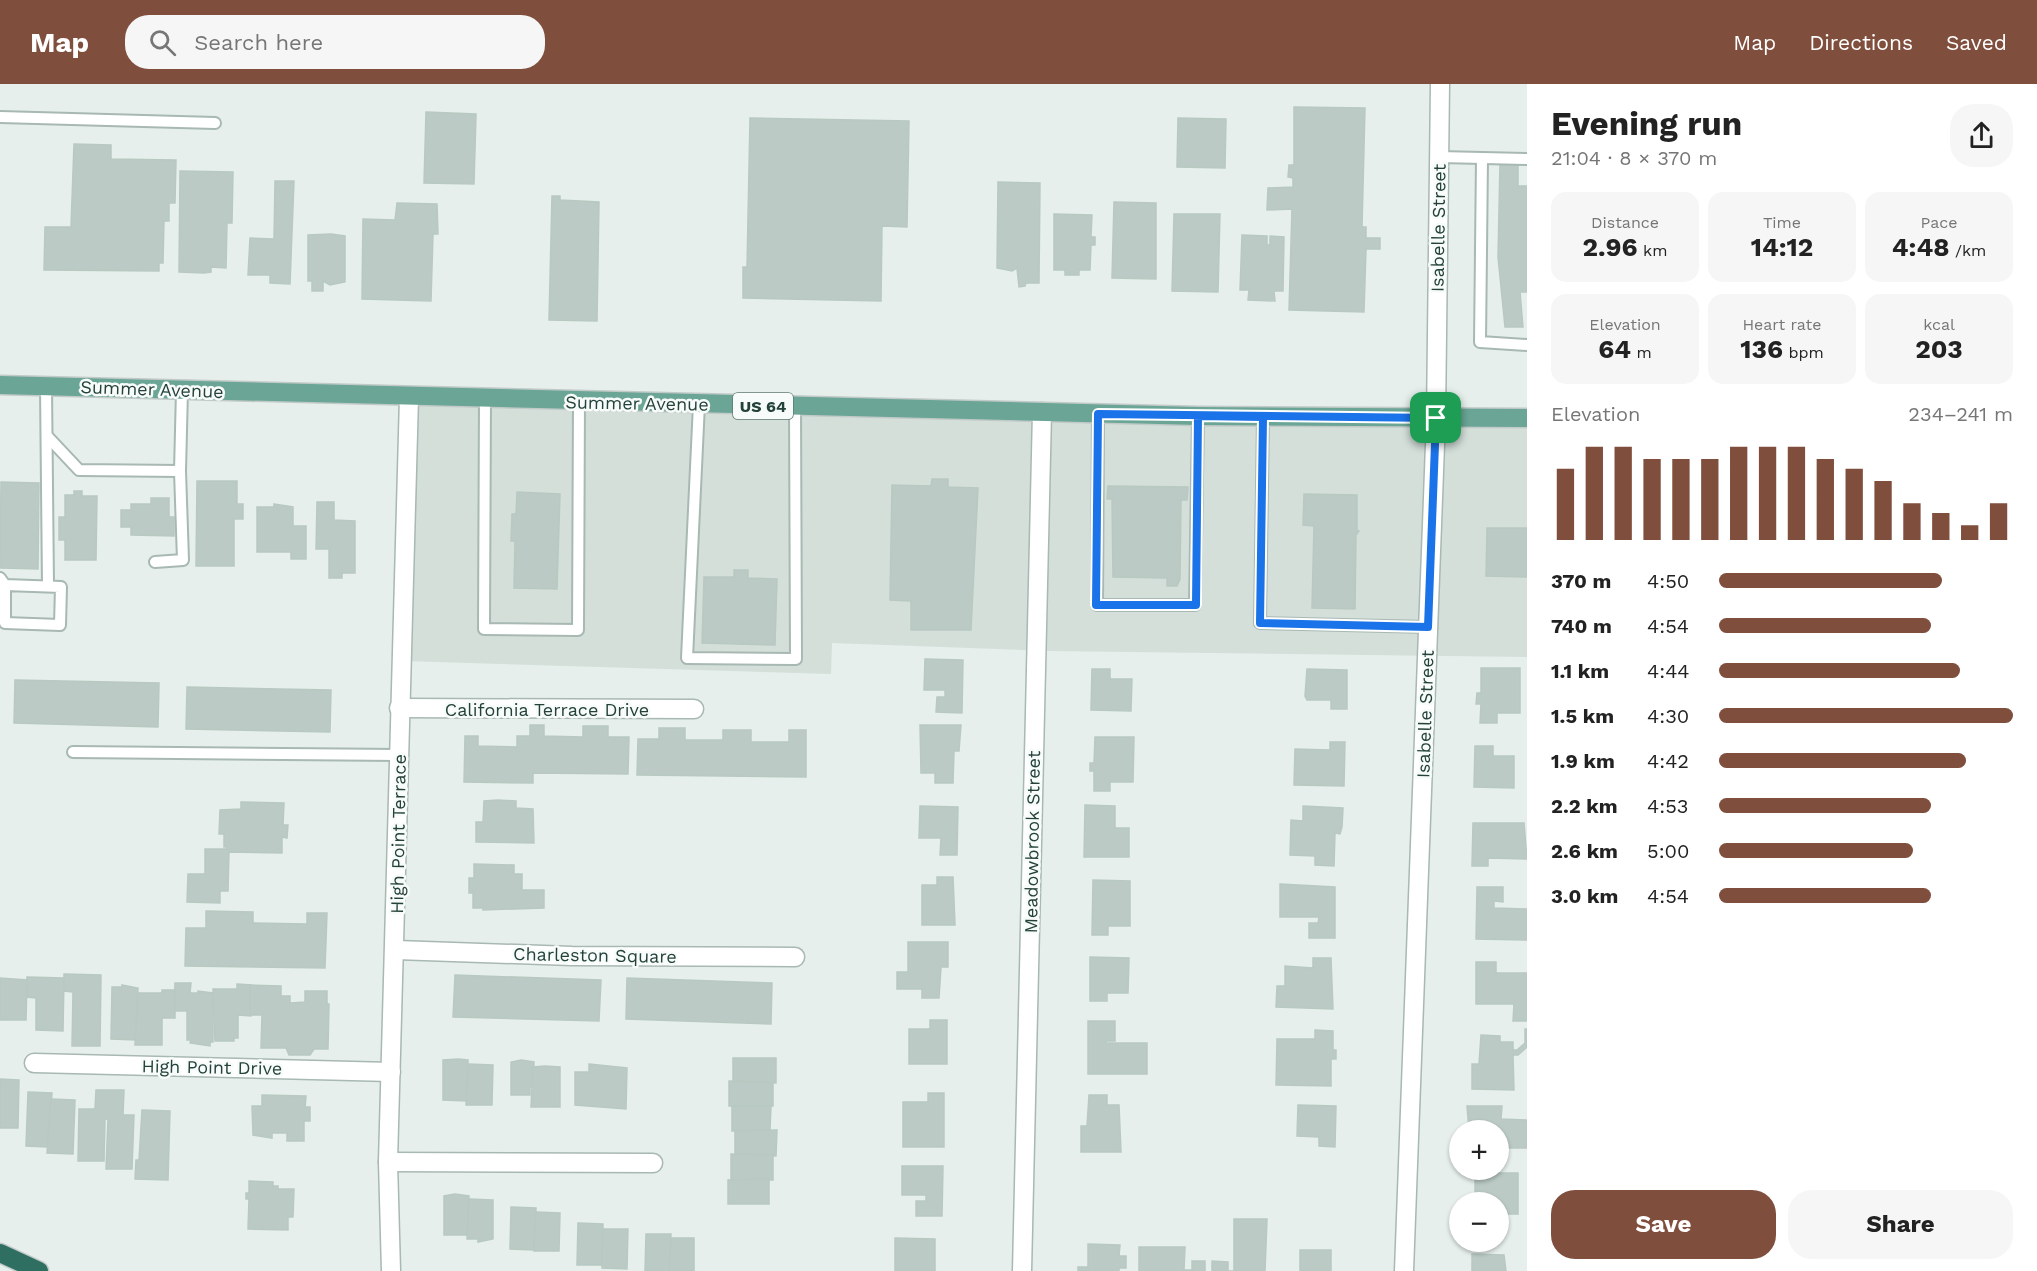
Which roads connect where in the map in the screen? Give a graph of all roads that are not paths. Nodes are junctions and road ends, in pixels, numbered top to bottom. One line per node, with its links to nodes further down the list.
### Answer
1 (1440, 84): 4 (street, Isabelle Street)
2 (0, 117): 3 (lane)
3 (215, 123)
4 (1439, 157): 5 (lane); 20 (street, Isabelle Street)
5 (1482, 158): 6 (lane); 7 (lane)
6 (1527, 159)
7 (1527, 345)
8 (0, 385): 9 (main road, Summer Avenue / US 64)
9 (46, 387): 10 (main road, Summer Avenue / US 64); 22 (lane)
10 (182, 390): 11 (main road, Summer Avenue / US 64); 23 (lane)
11 (409, 397): 12 (main road, Summer Avenue / US 64); 28 (street, High Point Terrace)
12 (485, 398): 13 (main road, Summer Avenue / US 64); 13 (lane)
13 (579, 401): 14 (main road, Summer Avenue / US 64)
14 (699, 404): 15 (main road, Summer Avenue / US 64); 15 (lane)
15 (795, 407): 16 (main road, Summer Avenue / US 64)
16 (1042, 412): 17 (main road, Summer Avenue / US 64); 41 (street, Meadowbrook Street)
17 (1098, 414): 18 (main road, Summer Avenue / US 64); 18 (lane)
18 (1198, 416): 19 (main road, Summer Avenue / US 64)
19 (1263, 417): 20 (main road, Summer Avenue / US 64); 27 (lane)
20 (1436, 418): 21 (main road, Summer Avenue / US 64); 27 (street, Isabelle Street)
21 (1527, 418)
22 (47, 436): 23 (lane); 26 (lane)
23 (180, 471): 24 (lane)
24 (155, 562)
25 (3, 582): 26 (lane); 26 (lane)
26 (48, 586)
27 (1428, 627): 42 (street, Isabelle Street)
28 (399, 708): 29 (street, California Terrace Drive); 31 (street, High Point Terrace)
29 (694, 709)
30 (73, 752): 31 (lane)
31 (399, 755): 32 (street, High Point Terrace)
32 (396, 950): 33 (street, Charleston Square); 35 (street, High Point Terrace)
33 (795, 957)
34 (34, 1063): 35 (street, High Point Drive)
35 (390, 1072): 36 (street, High Point Terrace)
36 (388, 1162): 37 (street); 40 (street, High Point Terrace)
37 (653, 1163)
38 (0, 1253): 39 (highway)
39 (39, 1271)
40 (391, 1271)
41 (1022, 1271)
42 (1404, 1271)

